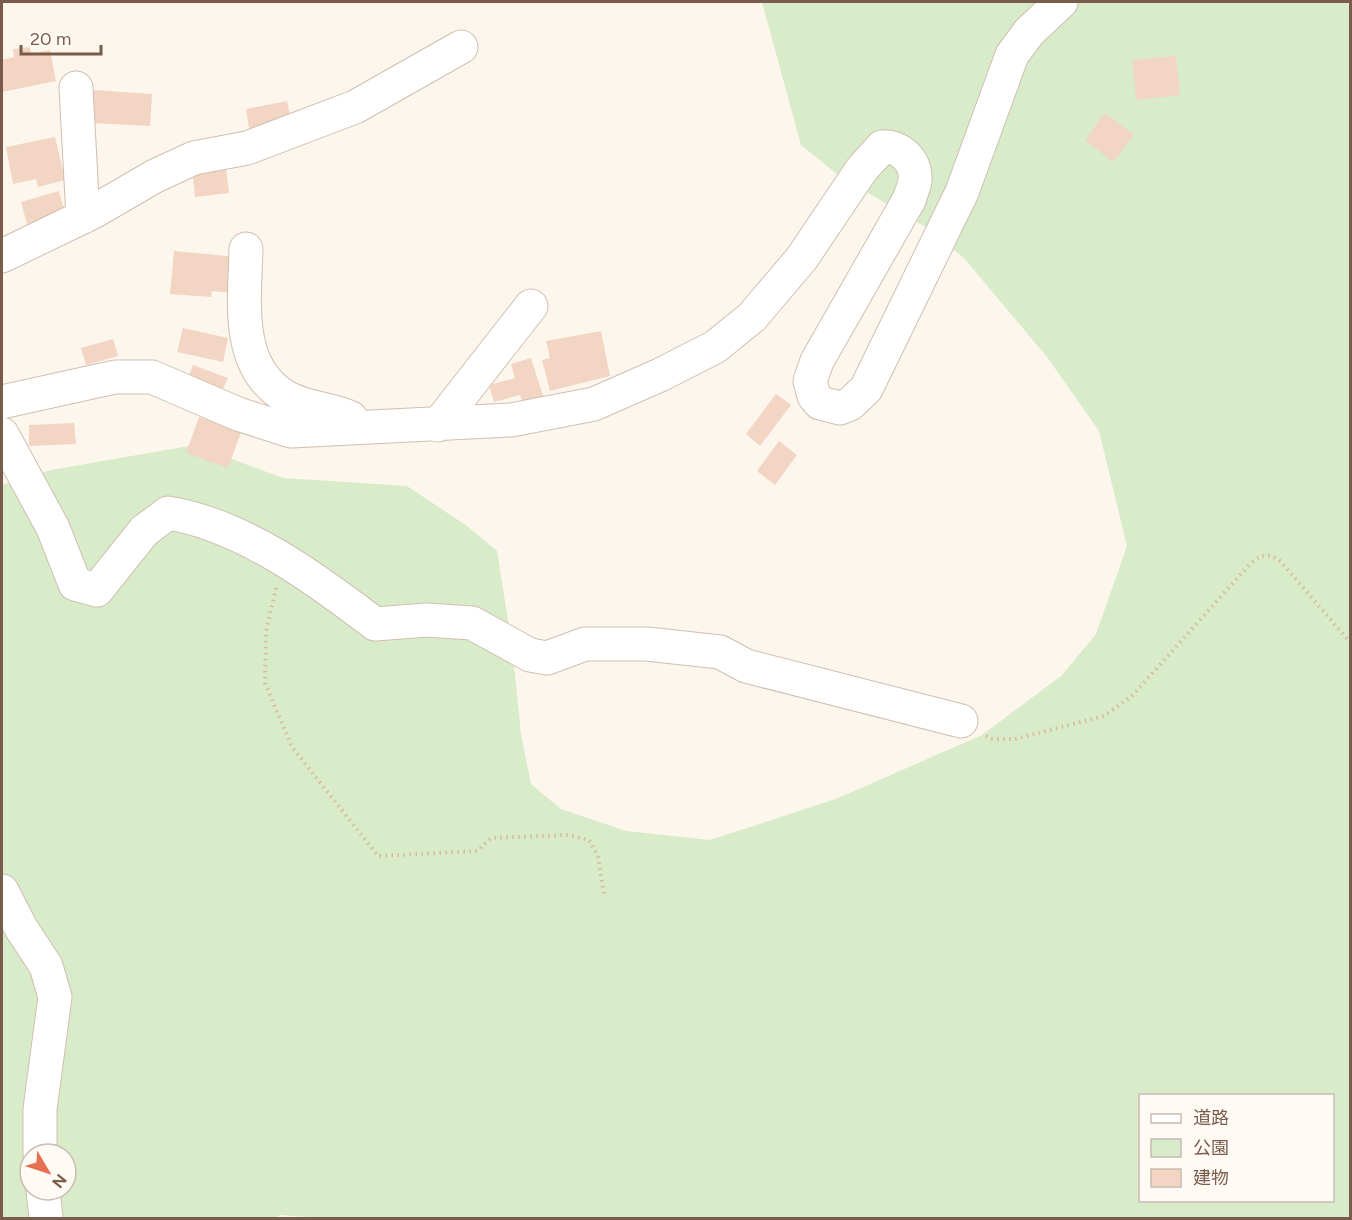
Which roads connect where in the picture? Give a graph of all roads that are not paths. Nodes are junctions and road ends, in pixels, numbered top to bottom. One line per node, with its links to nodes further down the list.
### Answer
1 (1061, 2): 9 (street)
2 (461, 47): 4 (street)
3 (76, 88): 4 (street)
4 (83, 217): 6 (street)
5 (246, 249): 10 (street)
6 (2, 256)
7 (531, 306): 9 (street)
8 (2, 402): 10 (street)
9 (438, 425): 10 (street)
10 (359, 429)
11 (2, 434): 12 (street)
12 (961, 721)
13 (2, 891): 14 (street)
14 (40, 1142)
15 (44, 1202): 16 (street)
16 (46, 1218)

